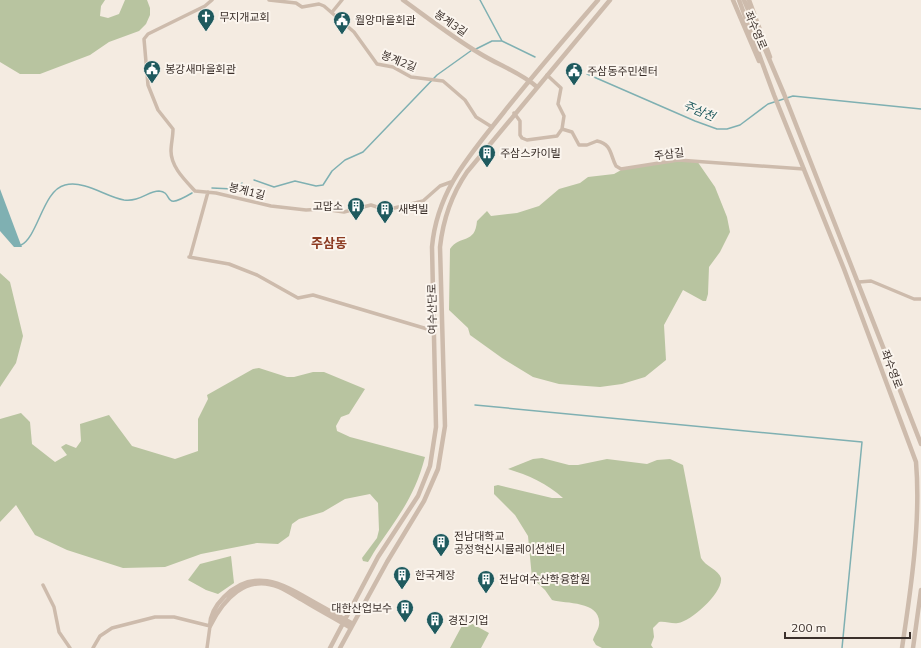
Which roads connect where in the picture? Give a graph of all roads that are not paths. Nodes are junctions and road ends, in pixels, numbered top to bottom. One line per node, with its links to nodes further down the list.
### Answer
1 (212, 0): 23 (street, 봉계1길)
2 (270, 0): 11 (street, 봉계2길)
3 (342, 0): 11 (street)
4 (403, 0): 15 (street, 봉계3길)
5 (598, 0): 15 (street, 여수산단로)
6 (610, 0): 14 (street, 여수산단로)
7 (733, 0): 13 (street, 좌수영로)
8 (739, 0): 13 (street, 좌수영로)
9 (744, 0): 12 (street, 좌수영로)
10 (750, 0): 12 (street, 좌수영로)
11 (333, 12): 18 (street, 봉계2길)
12 (772, 64): 24 (street, 좌수영로)
13 (763, 67): 20 (street, 좌수영로)
14 (547, 75): 16 (street, 여수산단로); 19 (street)
15 (529, 80): 16 (street); 18 (street, 여수산단로)
16 (537, 87): 17 (street, 여수산단로)
17 (514, 113): 19 (street); 22 (street, 여수산단로)
18 (492, 127): 21 (street, 여수산단로)
19 (562, 129): 20 (street, 주삼길)
20 (804, 169): 28 (street, 좌수영로)
21 (451, 182): 22 (street); 23 (street, 봉계1길); 26 (street, 여수산단로)
22 (459, 186): 34 (street, 여수산단로)
23 (208, 192): 26 (street, 여수산단로)
24 (859, 282): 25 (street); 27 (street, 좌수영로)
25 (921, 299)
26 (434, 331): 32 (street, 여수산단로)
27 (921, 444)
28 (921, 500): 29 (street, 좌수영로)
29 (921, 509): 40 (street, 좌수영로)
30 (43, 585): 35 (street)
31 (921, 590): 41 (street)
32 (343, 621): 33 (street); 34 (street); 38 (street, 여수산단로)
33 (210, 626): 36 (street); 37 (street)
34 (352, 626): 39 (street, 여수산단로)
35 (70, 648)
36 (93, 648)
37 (207, 648)
38 (330, 648)
39 (340, 648)
40 (902, 648)
41 (913, 648)

